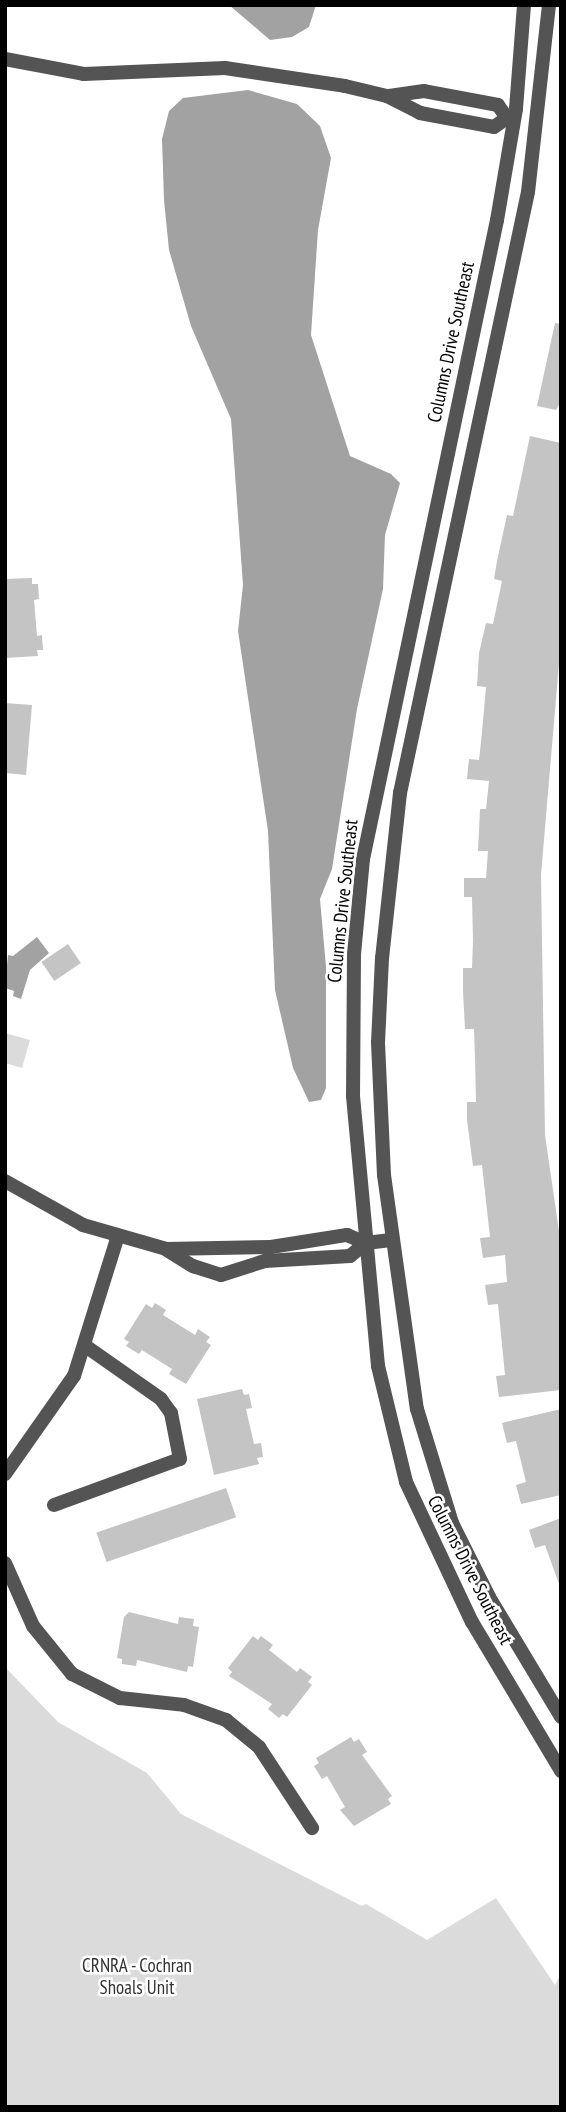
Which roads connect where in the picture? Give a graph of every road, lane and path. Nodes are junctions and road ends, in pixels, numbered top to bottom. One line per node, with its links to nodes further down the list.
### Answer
1 (524, 5): 8 (street, Columns Drive Southeast)
2 (549, 5): 7 (street, Columns Drive Southeast)
3 (5, 59): 4 (street)
4 (387, 96): 4 (street)
5 (5, 1181): 6 (street)
6 (118, 1237): 9 (street); 10 (street)
7 (391, 1240): 8 (street); 15 (street, Columns Drive Southeast)
8 (366, 1243): 9 (street); 9 (street); 16 (street, Columns Drive Southeast)
9 (166, 1249)
10 (84, 1345): 11 (street); 13 (street)
11 (8, 1457): 12 (street)
12 (5, 1474)
13 (54, 1505)
14 (5, 1563): 17 (street)
15 (561, 1717)
16 (561, 1771)
17 (312, 1828)

